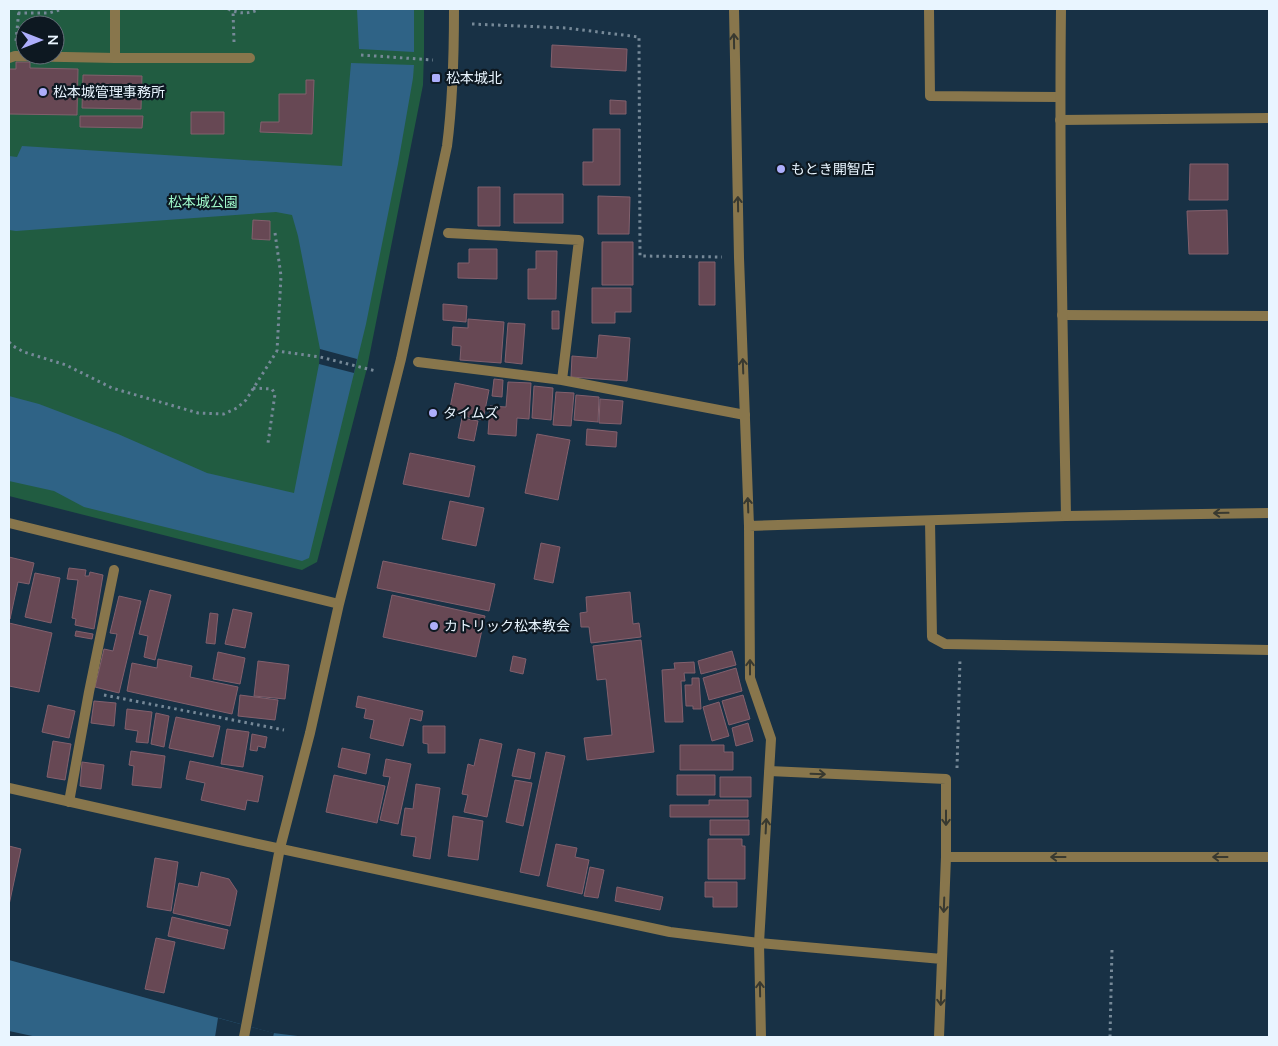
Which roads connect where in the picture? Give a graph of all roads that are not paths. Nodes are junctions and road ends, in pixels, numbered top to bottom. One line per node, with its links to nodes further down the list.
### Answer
1 (115, 9): 7 (street)
2 (454, 9): 24 (street)
3 (734, 9): 17 (street, one-way to 3)
4 (930, 9): 9 (street)
5 (1061, 9): 9 (street)
6 (12, 57): 7 (street)
7 (115, 58): 8 (street)
8 (250, 58)
9 (1060, 97): 11 (street)
10 (1269, 118): 11 (street)
11 (1060, 120): 13 (street)
12 (448, 233): 16 (street)
13 (1062, 315): 14 (street); 19 (street)
14 (1269, 316)
15 (418, 362): 16 (street)
16 (562, 380): 17 (street)
17 (745, 415): 22 (street, one-way to 17)
18 (1269, 512): 19 (street, one-way to 19)
19 (1066, 516): 20 (street)
20 (930, 521): 22 (street); 25 (street)
21 (9, 523): 24 (street)
22 (749, 526): 26 (street, one-way to 22)
23 (114, 570): 28 (street)
24 (339, 604): 29 (street)
25 (1269, 650)
26 (769, 772): 30 (street, one-way to 30); 32 (street, one-way to 26)
27 (9, 788): 28 (street)
28 (69, 802): 29 (street)
29 (280, 848): 32 (street); 34 (street)
30 (946, 857): 31 (street, one-way to 30); 33 (street, one-way to 33)
31 (1269, 857)
32 (759, 944): 33 (street); 35 (street, one-way to 32)
33 (942, 959): 36 (street, one-way to 36)
34 (244, 1037)
35 (761, 1037)
36 (939, 1037)

